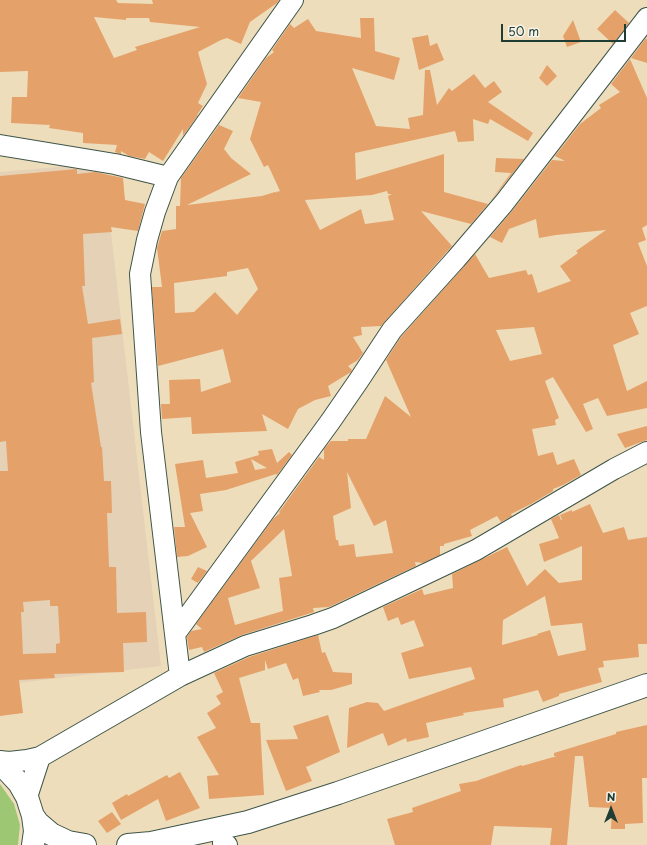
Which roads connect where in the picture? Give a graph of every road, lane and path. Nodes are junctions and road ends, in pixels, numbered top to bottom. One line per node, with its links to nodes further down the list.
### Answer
1 (293, 0): 4 (street)
2 (647, 18): 6 (street)
3 (0, 145): 4 (street)
4 (168, 178): 6 (street)
5 (647, 452): 7 (street)
6 (175, 634): 7 (street)
7 (180, 676): 10 (street)
8 (647, 685): 17 (highway)
9 (647, 701): 14 (highway)
10 (40, 756): 11 (street); 13 (street)
11 (0, 761)
12 (0, 766): 13 (highway)
13 (30, 807): 15 (highway); 16 (highway)
14 (221, 844)
15 (33, 845)
16 (85, 845)
17 (128, 845)

